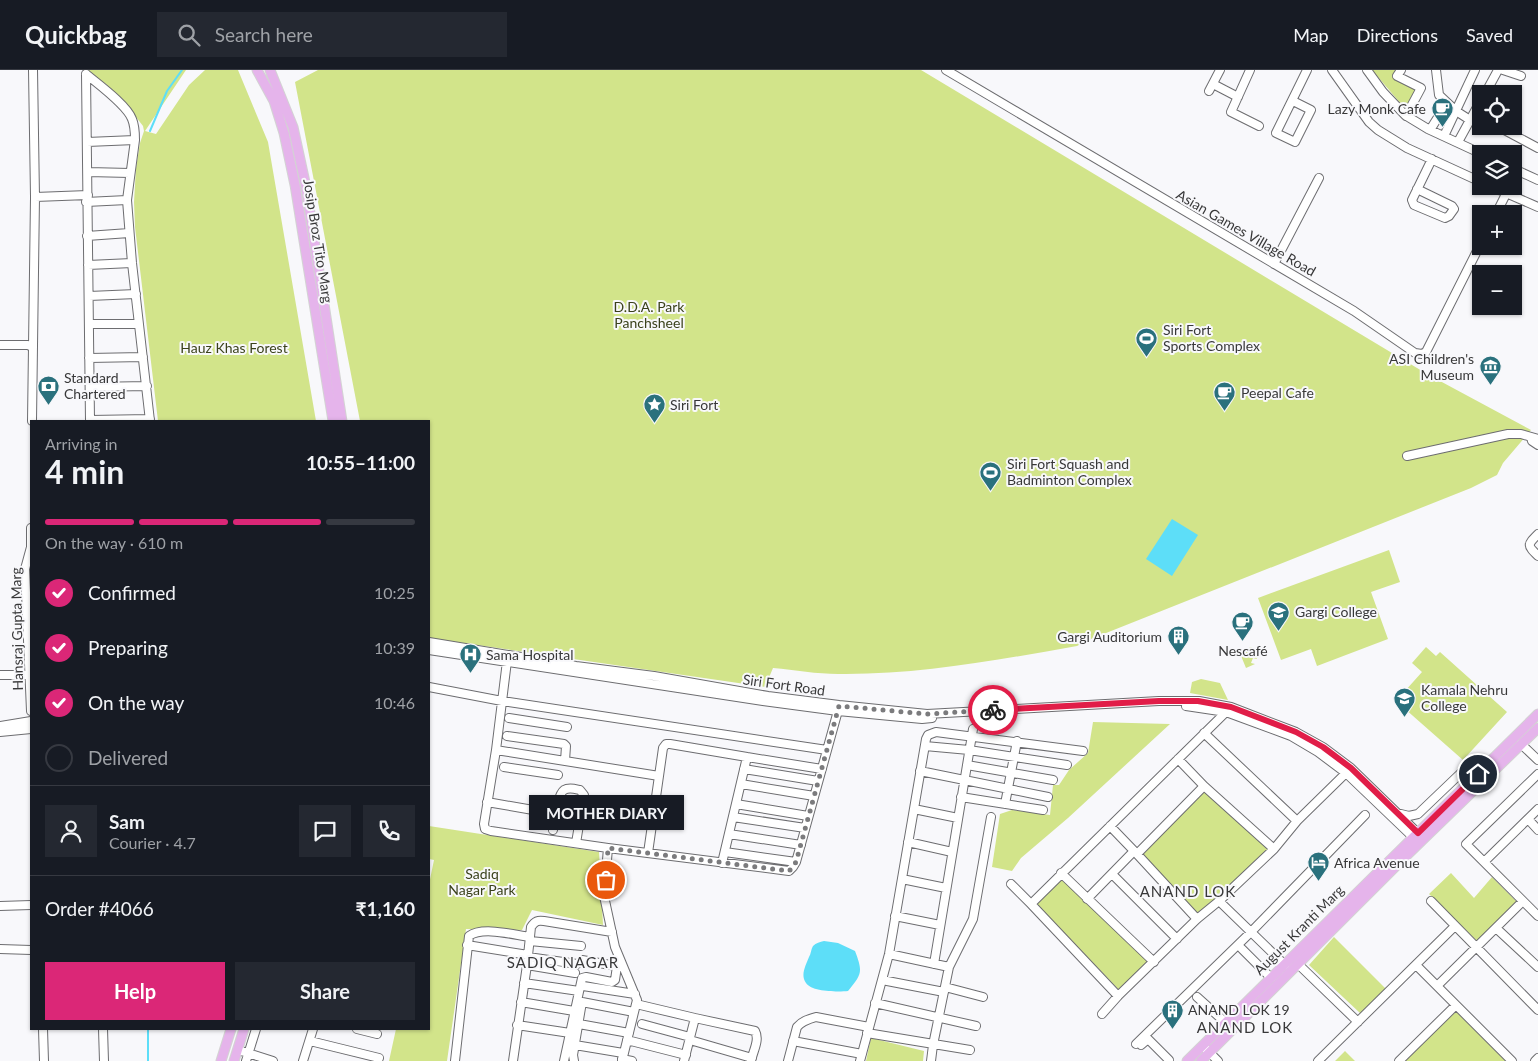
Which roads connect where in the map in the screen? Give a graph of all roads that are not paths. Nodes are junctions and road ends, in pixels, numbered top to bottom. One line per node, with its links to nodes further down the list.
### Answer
1 (33, 70): 41 (street)
2 (258, 70): 64 (main road, Josip Broz Tito Marg)
3 (270, 70): 65 (main road, Josip Broz Tito Marg)
4 (946, 70): 49 (street, Asian Games Village Road)
5 (1220, 70): 17 (street)
6 (1250, 70): 17 (street)
7 (1307, 70): 18 (street)
8 (1332, 70): 32 (street)
9 (1367, 70): 21 (street)
10 (1401, 70): 21 (street)
11 (1436, 70): 19 (street)
12 (1475, 70): 20 (street)
13 (1498, 70): 16 (street)
14 (1503, 70): 15 (street)
15 (1521, 76)
16 (1490, 85)
17 (1238, 98): 23 (street)
18 (1292, 101): 18 (street)
19 (1447, 103): 20 (street); 24 (street)
20 (1456, 111): 22 (street); 26 (street)
21 (1406, 116): 24 (street)
22 (1472, 117): 29 (street)
23 (1259, 126)
24 (1430, 130): 26 (street)
25 (1514, 135): 30 (street)
26 (1444, 136): 29 (street)
27 (135, 140): 28 (street); 28 (street); 35 (street)
28 (87, 142): 33 (street)
29 (1458, 142): 31 (street)
30 (1538, 148)
31 (1472, 149)
32 (1432, 159): 37 (street); 39 (street)
33 (88, 172): 35 (street); 42 (street)
34 (1522, 172): 38 (street)
35 (130, 173): 43 (street)
36 (1319, 178): 49 (street)
37 (1472, 178)
38 (1538, 180)
39 (1417, 189): 39 (street)
40 (1508, 195): 44 (street)
41 (35, 197): 42 (street); 56 (street)
42 (87, 198): 43 (street); 46 (street)
43 (127, 200): 45 (street)
44 (1538, 207)
45 (129, 232): 46 (street); 48 (street)
46 (87, 236): 50 (street)
47 (1475, 255): 49 (street, Asian Games Village Road)
48 (132, 263): 50 (street); 51 (street)
49 (1274, 264)
50 (88, 265): 52 (street)
51 (136, 294): 52 (street); 54 (street)
52 (89, 296): 53 (street)
53 (89, 324): 54 (street); 58 (street)
54 (139, 324): 57 (street)
55 (0, 344): 56 (street)
56 (32, 347): 61 (street)
57 (143, 357): 58 (street); 59 (street)
58 (89, 358): 60 (street)
59 (147, 386): 60 (street); 63 (street)
60 (90, 387): 62 (street)
61 (32, 420)
62 (90, 420)
63 (150, 420)
64 (333, 420)
65 (342, 420)
66 (1535, 438): 67 (street); 68 (street)
67 (1538, 445)
68 (1407, 456)
69 (1538, 534): 71 (street)
70 (30, 554): 72 (street, Hansraj Gupta Marg)
71 (1538, 556)
72 (28, 568): 73 (street, Hansraj Gupta Marg)
73 (28, 578): 78 (street, Hansraj Gupta Marg)
74 (430, 642): 81 (street, Siri Fort Road)
75 (430, 650): 76 (street, Siri Fort Road)
76 (507, 661): 80 (street); 81 (street, Siri Fort Road)
77 (0, 675): 78 (street)
78 (30, 675)
79 (430, 687): 80 (street)
80 (502, 700): 97 (street); 98 (street)
81 (838, 708): 82 (street, Siri Fort Road); 98 (street); 134 (street, Siri Fort Road)
82 (1226, 712): 92 (street); 114 (street, Siri Fort Road)
83 (1538, 714): 106 (main road, August Kranti Marg)
84 (509, 718): 87 (street)
85 (30, 721): 86 (street)
86 (0, 726)
87 (567, 727)
88 (1538, 728): 95 (main road, August Kranti Marg)
89 (30, 730): 90 (street)
90 (0, 732)
91 (972, 732): 94 (street); 96 (street); 99 (street)
92 (1204, 733): 103 (street); 141 (street)
93 (506, 736): 105 (street)
94 (1017, 741): 100 (street); 102 (street)
95 (1521, 744): 104 (street); 147 (main road, August Kranti Marg)
96 (925, 746): 99 (street); 112 (street)
97 (496, 750): 105 (street); 127 (street)
98 (827, 750): 111 (street)
99 (969, 750): 102 (street); 107 (street)
100 (1083, 751)
101 (747, 757): 110 (street); 111 (street); 117 (street)
102 (1014, 757): 108 (street); 113 (street)
103 (1178, 759): 122 (street); 142 (street)
104 (1538, 760)
105 (564, 761): 117 (street)
106 (1489, 764): 134 (street); 147 (main road, August Kranti Marg)
107 (967, 765): 113 (street); 118 (street)
108 (1067, 765)
109 (504, 767): 116 (street)
110 (744, 768): 120 (street); 121 (street)
111 (822, 769): 120 (street)
112 (920, 771): 118 (street); 131 (street)
113 (1011, 773): 119 (street); 123 (street)
114 (1346, 773): 141 (street); 147 (street, Siri Fort Road)
115 (1538, 774): 158 (street)
116 (558, 775)
117 (659, 776): 156 (street)
118 (964, 780): 123 (street); 125 (street)
119 (1054, 780)
120 (818, 781): 124 (street)
121 (741, 784): 124 (street); 128 (street)
122 (1204, 786): 152 (street); 155 (street)
123 (1008, 789): 126 (street); 129 (street)
124 (814, 796): 136 (street)
125 (961, 797): 129 (street); 139 (street)
126 (1048, 797)
127 (487, 802): 133 (street); 149 (street)
128 (736, 804): 136 (street); 137 (street)
129 (1005, 804): 132 (street)
130 (1538, 809): 140 (street)
131 (914, 810): 139 (street); 148 (street)
132 (1043, 810)
133 (556, 814): 144 (street); 149 (street)
134 (1399, 814): 147 (street, Siri Fort Road)
135 (1365, 815): 179 (street)
136 (808, 816): 143 (street)
137 (733, 817): 143 (street); 146 (street)
138 (991, 817): 196 (street)
139 (958, 818): 154 (street)
140 (1528, 819): 145 (street); 158 (street)
141 (1297, 821): 152 (street)
142 (1110, 826): 155 (street); 160 (street)
143 (805, 828): 150 (street)
144 (553, 830)
145 (1538, 830)
146 (729, 834): 150 (street); 153 (street)
147 (1418, 838): 192 (main road, August Kranti Marg); 194 (main road, August Kranti Marg)
148 (908, 842): 154 (street); 162 (street)
149 (576, 843): 151 (street)
150 (801, 845): 157 (street)
151 (608, 848): 156 (street); 178 (street)
152 (1274, 849): 166 (street)
153 (725, 852): 157 (street); 159 (street)
154 (952, 852): 164 (street)
155 (1136, 852): 161 (street); 174 (street)
156 (648, 853): 159 (street)
157 (796, 862): 159 (street)
158 (1484, 862): 168 (street)
159 (722, 863)
160 (1061, 874): 165 (street); 169 (street)
161 (1112, 874): 165 (street); 181 (street)
162 (902, 879): 164 (street); 172 (street)
163 (1011, 884): 169 (street)
164 (946, 888): 175 (street)
165 (1087, 899): 190 (street)
166 (1219, 901): 174 (street); 179 (street)
167 (1431, 901): 176 (street)
168 (1523, 901): 173 (street); 177 (street)
169 (1031, 904): 206 (street)
170 (30, 905): 171 (street)
171 (0, 906)
172 (895, 916): 175 (street); 188 (street)
173 (1538, 916)
174 (1197, 919): 181 (street)
175 (940, 925): 191 (street)
176 (1455, 926): 184 (street); 193 (street)
177 (1496, 928): 184 (street); 197 (street)
178 (612, 932): 180 (street); 195 (street)
179 (1251, 932): 194 (street); 264 (street)
180 (530, 939): 182 (street); 183 (street); 189 (street)
181 (1176, 939): 190 (street)
182 (467, 945): 189 (street); 257 (street)
183 (581, 946)
184 (1476, 947): 202 (street); 213 (street)
185 (0, 949): 187 (street)
186 (1242, 949): 199 (street)
187 (30, 950)
188 (889, 954): 191 (street); 200 (street)
189 (528, 959): 195 (street); 198 (street); 201 (street)
190 (1154, 962): 206 (street)
191 (934, 964): 196 (street)
192 (1298, 964): 218 (street); 240 (main road, August Kranti Marg)
193 (1416, 964): 202 (street); 218 (street)
194 (1285, 965): 199 (main road, August Kranti Marg)
195 (620, 967): 203 (street); 205 (street)
196 (949, 967): 204 (street)
197 (1538, 968)
198 (575, 973)
199 (1272, 978): 219 (main road, August Kranti Marg)
200 (882, 980): 204 (street); 210 (street)
201 (524, 983): 203 (street); 209 (street)
202 (1437, 986): 211 (street)
203 (580, 989): 205 (street); 214 (street)
204 (944, 990): 208 (street); 216 (street)
205 (635, 994): 212 (street)
206 (1118, 996): 215 (street)
207 (1196, 996): 219 (street)
208 (982, 997)
209 (520, 1002): 214 (street); 222 (street)
210 (875, 1003): 216 (street); 231 (street)
211 (1456, 1005): 268 (street); 269 (street)
212 (635, 1008): 217 (street); 220 (street); 234 (street)
213 (1538, 1010)
214 (574, 1011): 232 (street)
215 (1102, 1014)
216 (939, 1017): 223 (street); 239 (street)
217 (695, 1018): 235 (street); 249 (street)
218 (1358, 1022): 250 (street)
219 (1226, 1023): 240 (main road, August Kranti Marg)
220 (579, 1024): 234 (street); 238 (street)
221 (642, 1024): 235 (street)
222 (518, 1025): 232 (street); 258 (street)
223 (976, 1026)
224 (43, 1030): 251 (street)
225 (103, 1030): 252 (street)
226 (231, 1030): 253 (main road)
227 (244, 1030): 241 (main road)
228 (256, 1030): 244 (street)
229 (313, 1030): 237 (street)
230 (361, 1030): 233 (street)
231 (868, 1030): 236 (street); 239 (street); 243 (street)
232 (570, 1033): 259 (street)
233 (377, 1034)
234 (628, 1036): 246 (street); 247 (street)
235 (690, 1039): 247 (street); 249 (street)
236 (793, 1040): 243 (street); 262 (street)
237 (310, 1041): 245 (street); 256 (street)
238 (575, 1044): 246 (street); 260 (street)
239 (933, 1045): 242 (street); 263 (street)
240 (1207, 1049): 265 (main road, August Kranti Marg); 266 (main road, August Kranti Marg); 267 (street)
241 (238, 1050): 244 (street); 254 (main road)
242 (970, 1050)
243 (861, 1057)
244 (247, 1058): 255 (street)
245 (379, 1058)
246 (622, 1058): 261 (street)
247 (685, 1058)
248 (1538, 1058): 270 (street)
249 (751, 1059)
250 (1320, 1060)
251 (44, 1061)
252 (104, 1061)
253 (221, 1061)
254 (234, 1061)
255 (273, 1061)
256 (303, 1061)
257 (455, 1061)
258 (512, 1061)
259 (564, 1061)
260 (574, 1061)
261 (632, 1061)
262 (788, 1061)
263 (931, 1061)
264 (1168, 1061)
265 (1187, 1061)
266 (1200, 1061)
267 (1218, 1061)
268 (1399, 1061)
269 (1512, 1061)
270 (1535, 1061)

